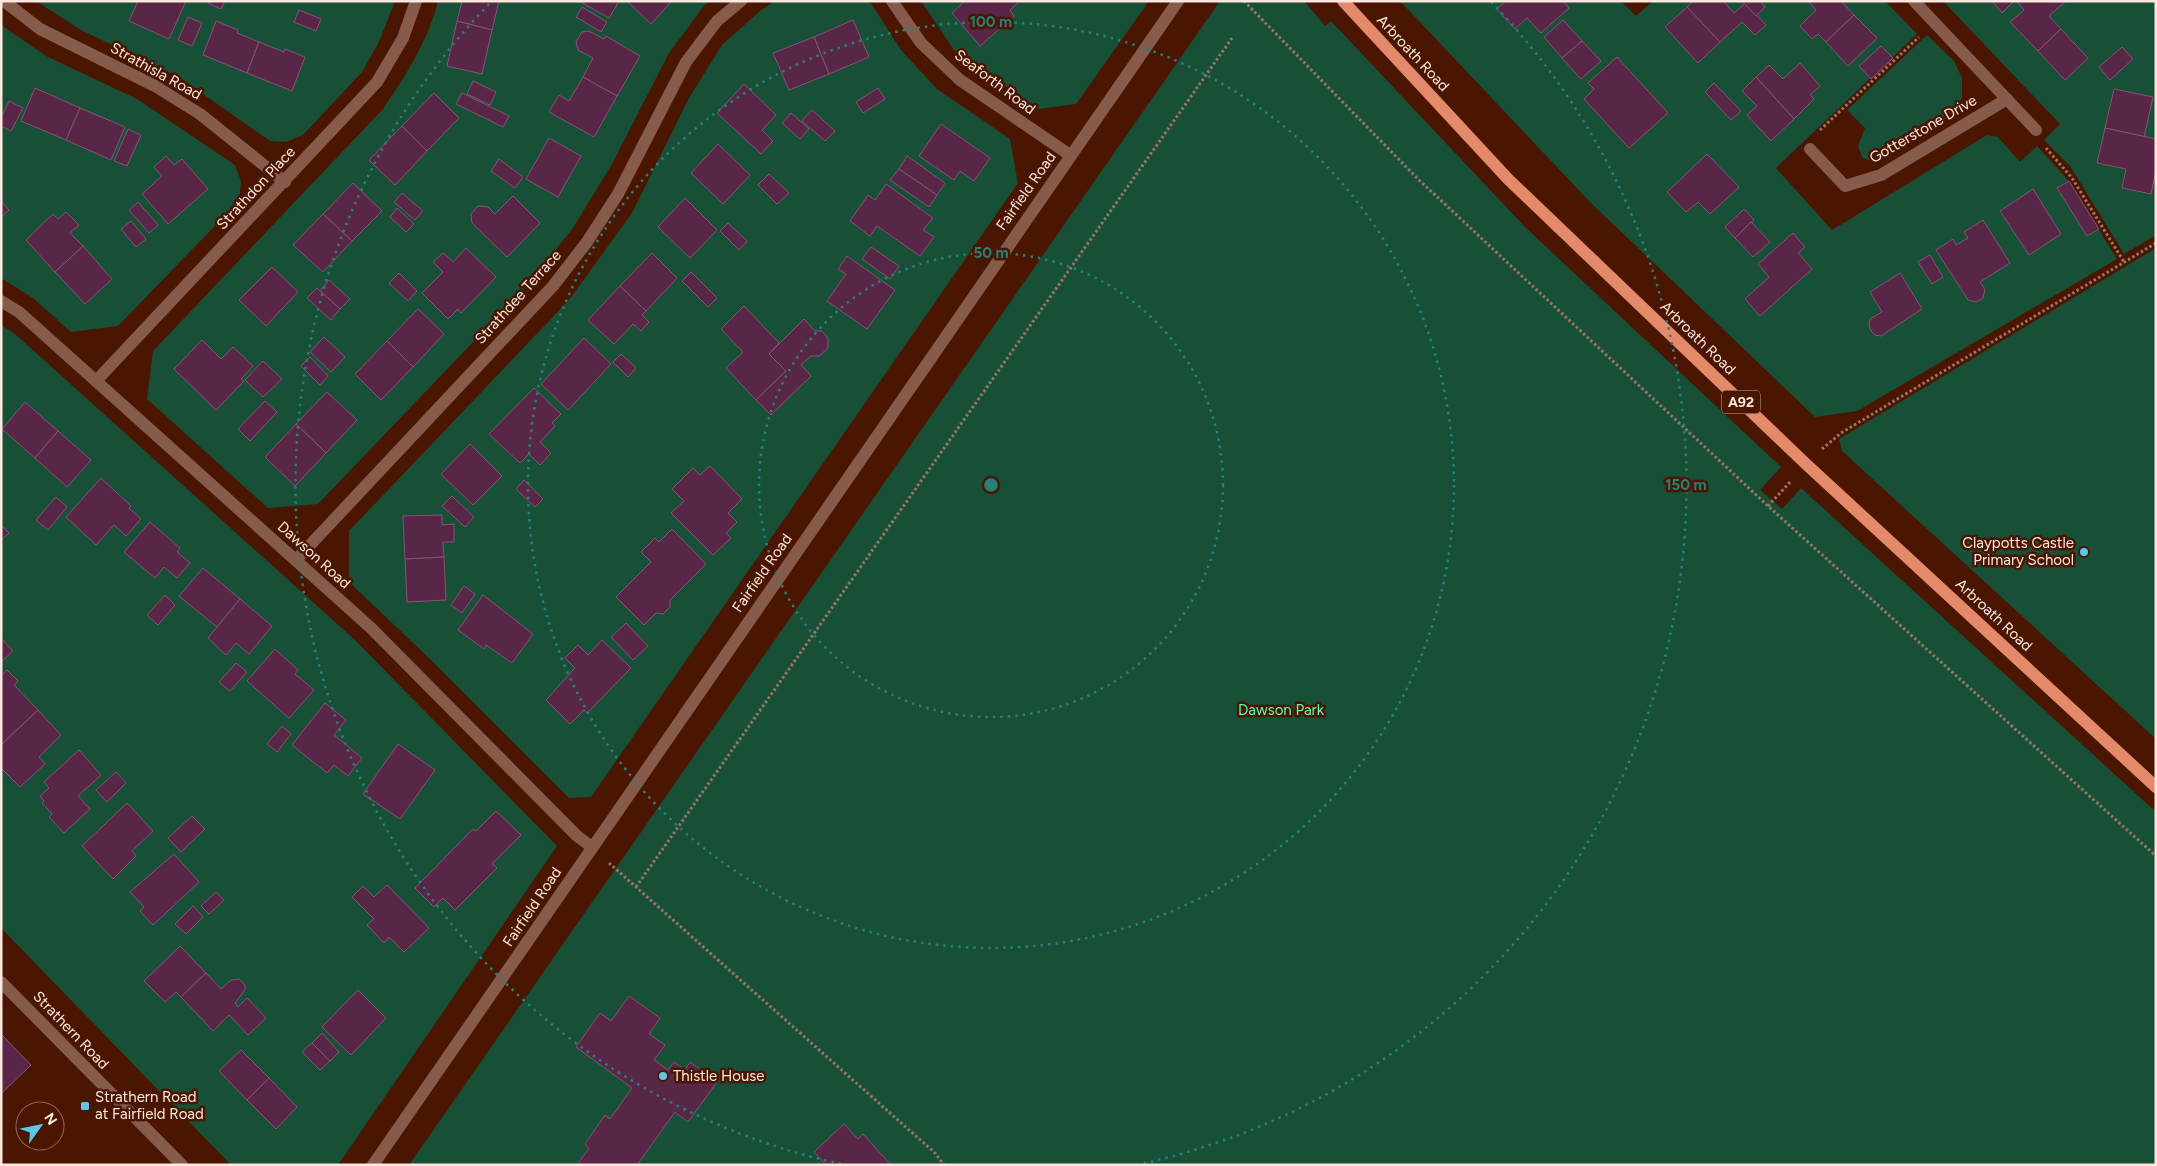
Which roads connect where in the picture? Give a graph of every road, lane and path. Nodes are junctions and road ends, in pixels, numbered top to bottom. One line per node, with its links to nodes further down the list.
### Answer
1 (4, 1): 15 (street, Strathisla Road)
2 (416, 1): 15 (street, Strathdon Place)
3 (741, 1): 22 (street, Strathdee Terrace)
4 (892, 1): 14 (street, Seaforth Road)
5 (1178, 1): 14 (street, Fairfield Road)
6 (1244, 1): 21 (path)
7 (1343, 1): 20 (main road, Arbroath Road / A92)
8 (1914, 1): 9 (street, Gotterstone Drive)
9 (1934, 23): 11 (street, Gotterstone Drive); 13 (path)
10 (1232, 38): 26 (path)
11 (2006, 99): 12 (street, Gotterstone Drive); 13 (street, Gotterstone Drive)
12 (2036, 130): 17 (path)
13 (1810, 149)
14 (1070, 156): 24 (street, Fairfield Road)
15 (285, 182): 19 (street, Strathdon Place)
16 (2156, 243): 17 (path)
17 (2124, 262): 20 (path)
18 (1, 301): 19 (street, Dawson Road)
19 (96, 380): 22 (street, Dawson Road)
20 (1806, 464): 21 (path); 23 (main road, Arbroath Road / A92)
21 (1768, 506): 25 (path)
22 (296, 560): 24 (street, Dawson Road)
23 (2156, 787)
24 (592, 847): 26 (path); 29 (street, Fairfield Road)
25 (2156, 856)
26 (636, 888): 30 (path)
27 (1, 982): 28 (street, Strathern Road)
28 (182, 1165)
29 (373, 1165)
30 (944, 1165)

